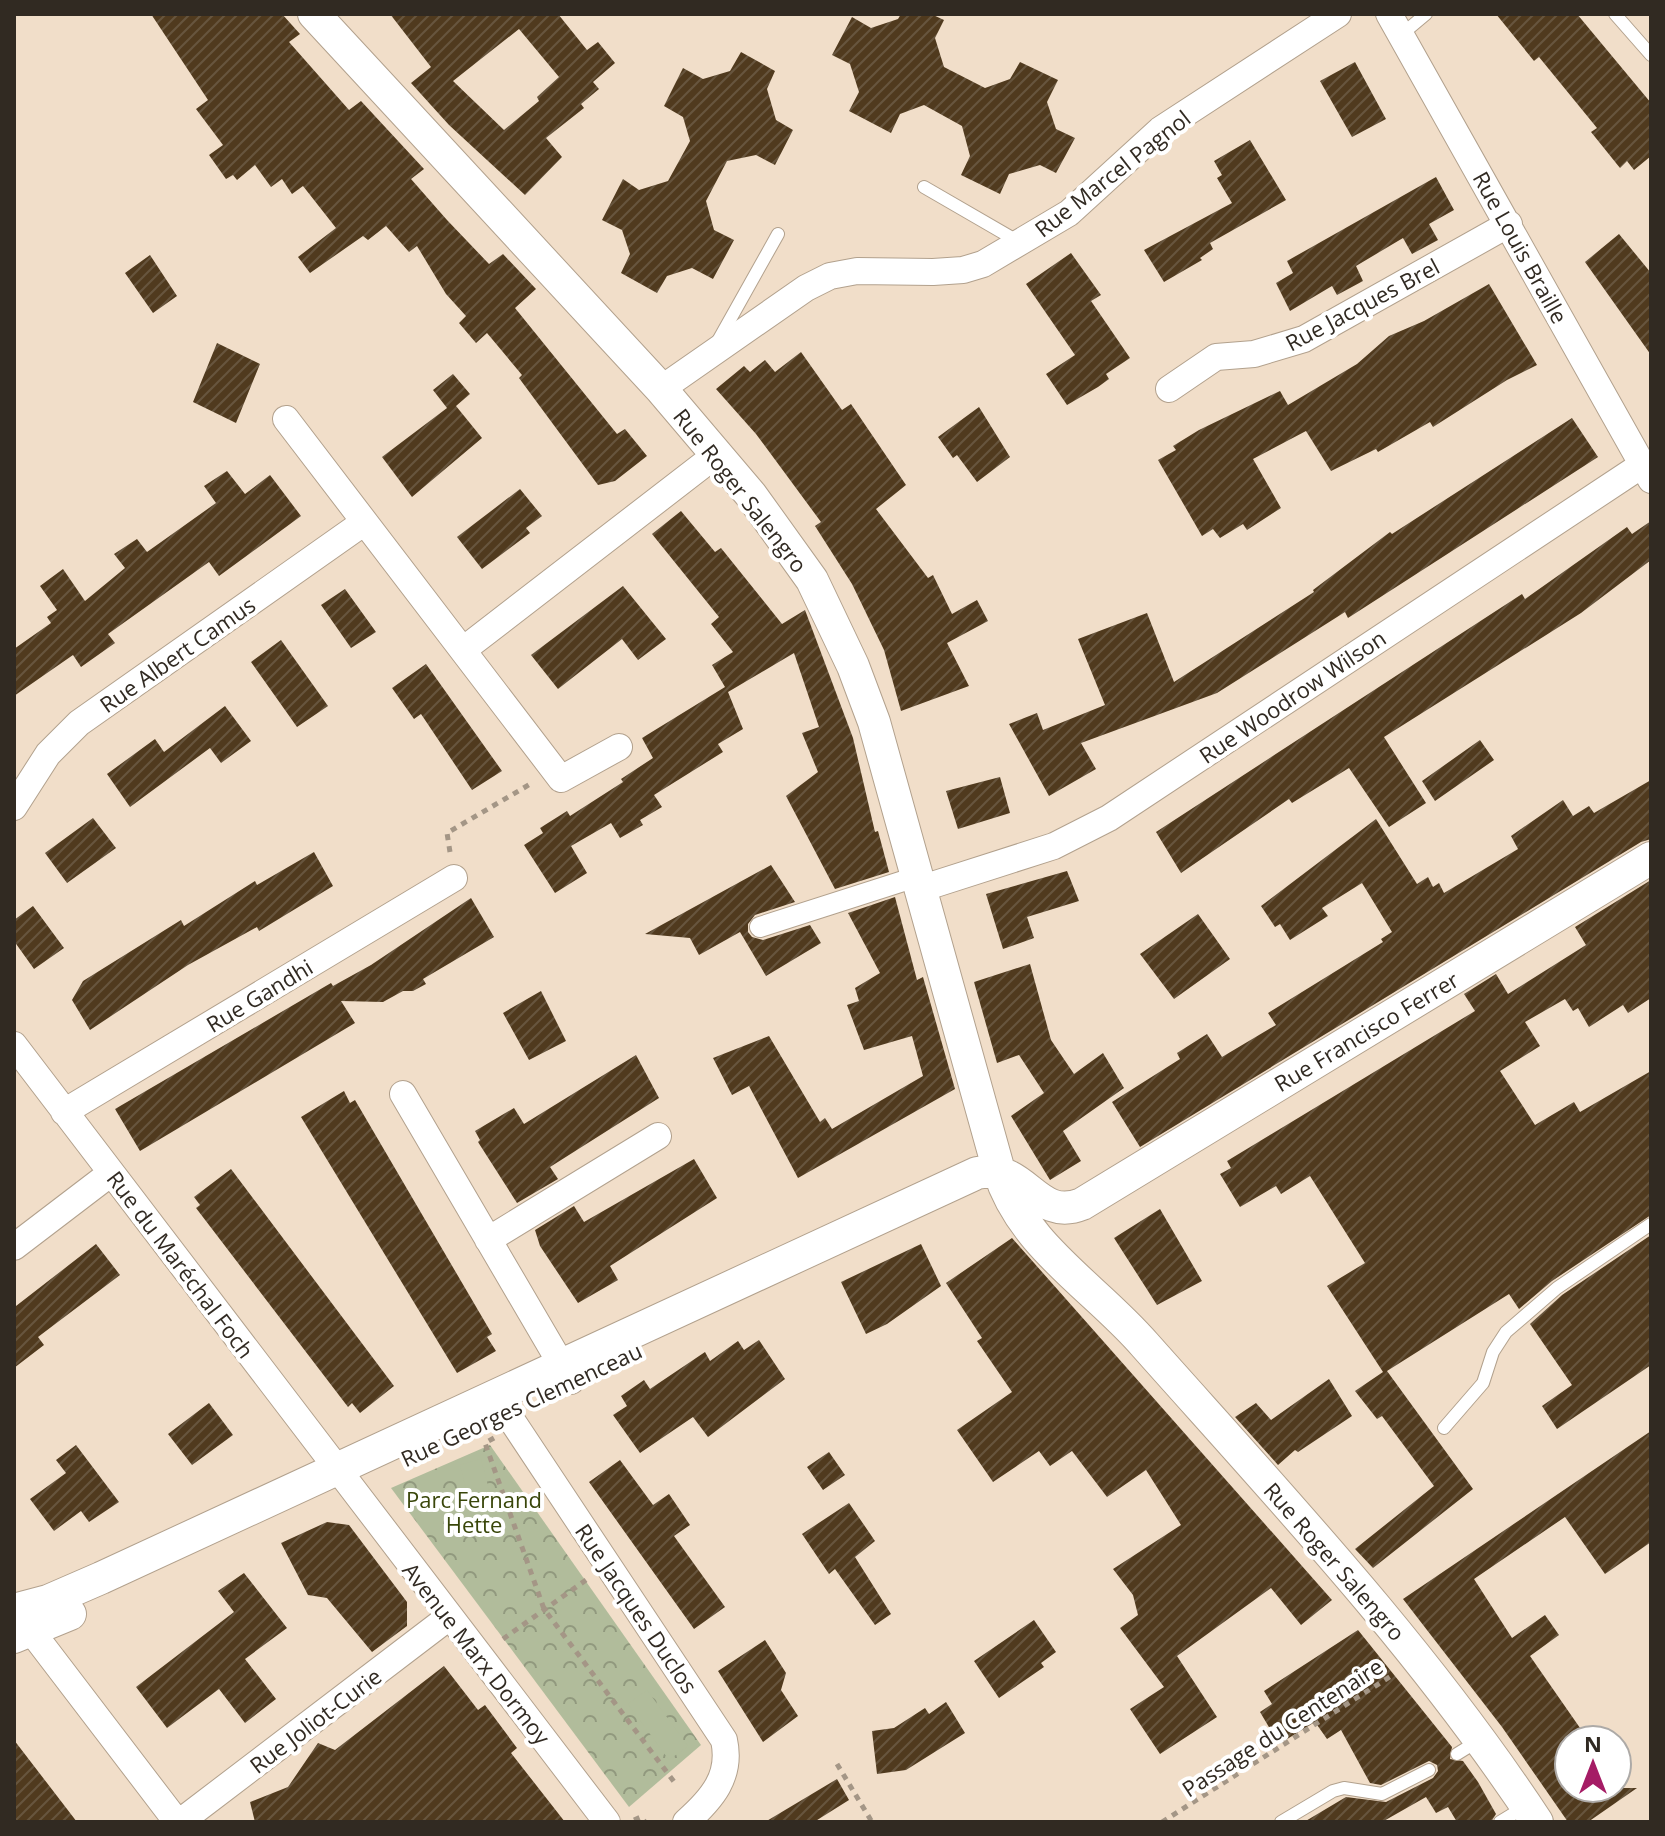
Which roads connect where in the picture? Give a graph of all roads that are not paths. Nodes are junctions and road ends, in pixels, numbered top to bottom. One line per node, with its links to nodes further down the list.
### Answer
1 (314, 14): 12 (street, Rue Roger Salengro)
2 (1338, 14): 10 (street, Rue Marcel Pagnol)
3 (1426, 14): 5 (lane)
4 (1615, 14): 6 (lane)
5 (1395, 25): 8 (street, Rue Louis Braille)
6 (1651, 55)
7 (924, 187): 10 (lane)
8 (1509, 224): 13 (street, Rue Jacques Brel); 16 (street, Rue Louis Braille)
9 (778, 234): 11 (lane)
10 (1022, 243): 11 (street, Rue Marcel Pagnol)
11 (710, 355): 12 (street, Rue Marcel Pagnol)
12 (661, 389): 15 (street, Rue Roger Salengro)
13 (1169, 389)
14 (286, 419): 17 (street)
15 (717, 454): 18 (street); 23 (street, Rue Roger Salengro)
16 (1647, 473): 23 (street, Rue Woodrow Wilson)
17 (363, 523): 18 (street); 20 (street, Rue Albert Camus)
18 (463, 650): 19 (street)
19 (619, 747)
20 (14, 807)
21 (1651, 858): 31 (street, Rue Francisco Ferrer)
22 (454, 878): 27 (street, Rue Gandhi)
23 (921, 882): 24 (street); 29 (street, Rue Roger Salengro)
24 (760, 927)
25 (14, 1045): 27 (street, Rue du Maréchal Foch)
26 (403, 1094): 34 (street)
27 (64, 1112): 30 (street, Rue du Maréchal Foch)
28 (658, 1136): 34 (street)
29 (999, 1171): 31 (street); 32 (street, Rue Roger Salengro); 37 (street, Rue Georges Clemenceau)
30 (111, 1173): 35 (street); 40 (street, Rue du Maréchal Foch)
31 (1082, 1204): 36 (street, Rue Roger Salengro)
32 (1014, 1207): 36 (street, Rue Roger Salengro); 37 (street, Rue Georges Clemenceau)
33 (1651, 1224): 39 (lane)
34 (488, 1240): 37 (street)
35 (14, 1247)
36 (1117, 1312): 44 (street, Rue Roger Salengro)
37 (566, 1373): 38 (street, Rue Georges Clemenceau)
38 (506, 1411): 40 (street, Rue Georges Clemenceau); 47 (street, Rue Jacques Duclos)
39 (1444, 1428)
40 (342, 1476): 41 (street, Avenue Marx Dormoy); 42 (street, Rue Georges Clemenceau)
41 (449, 1617): 45 (street, Rue Joliot-Curie); 46 (street, Avenue Marx Dormoy)
42 (18, 1619): 45 (street)
43 (1429, 1770): 48 (lane)
44 (1521, 1817)
45 (178, 1822)
46 (607, 1822)
47 (687, 1822)
48 (1281, 1822)

